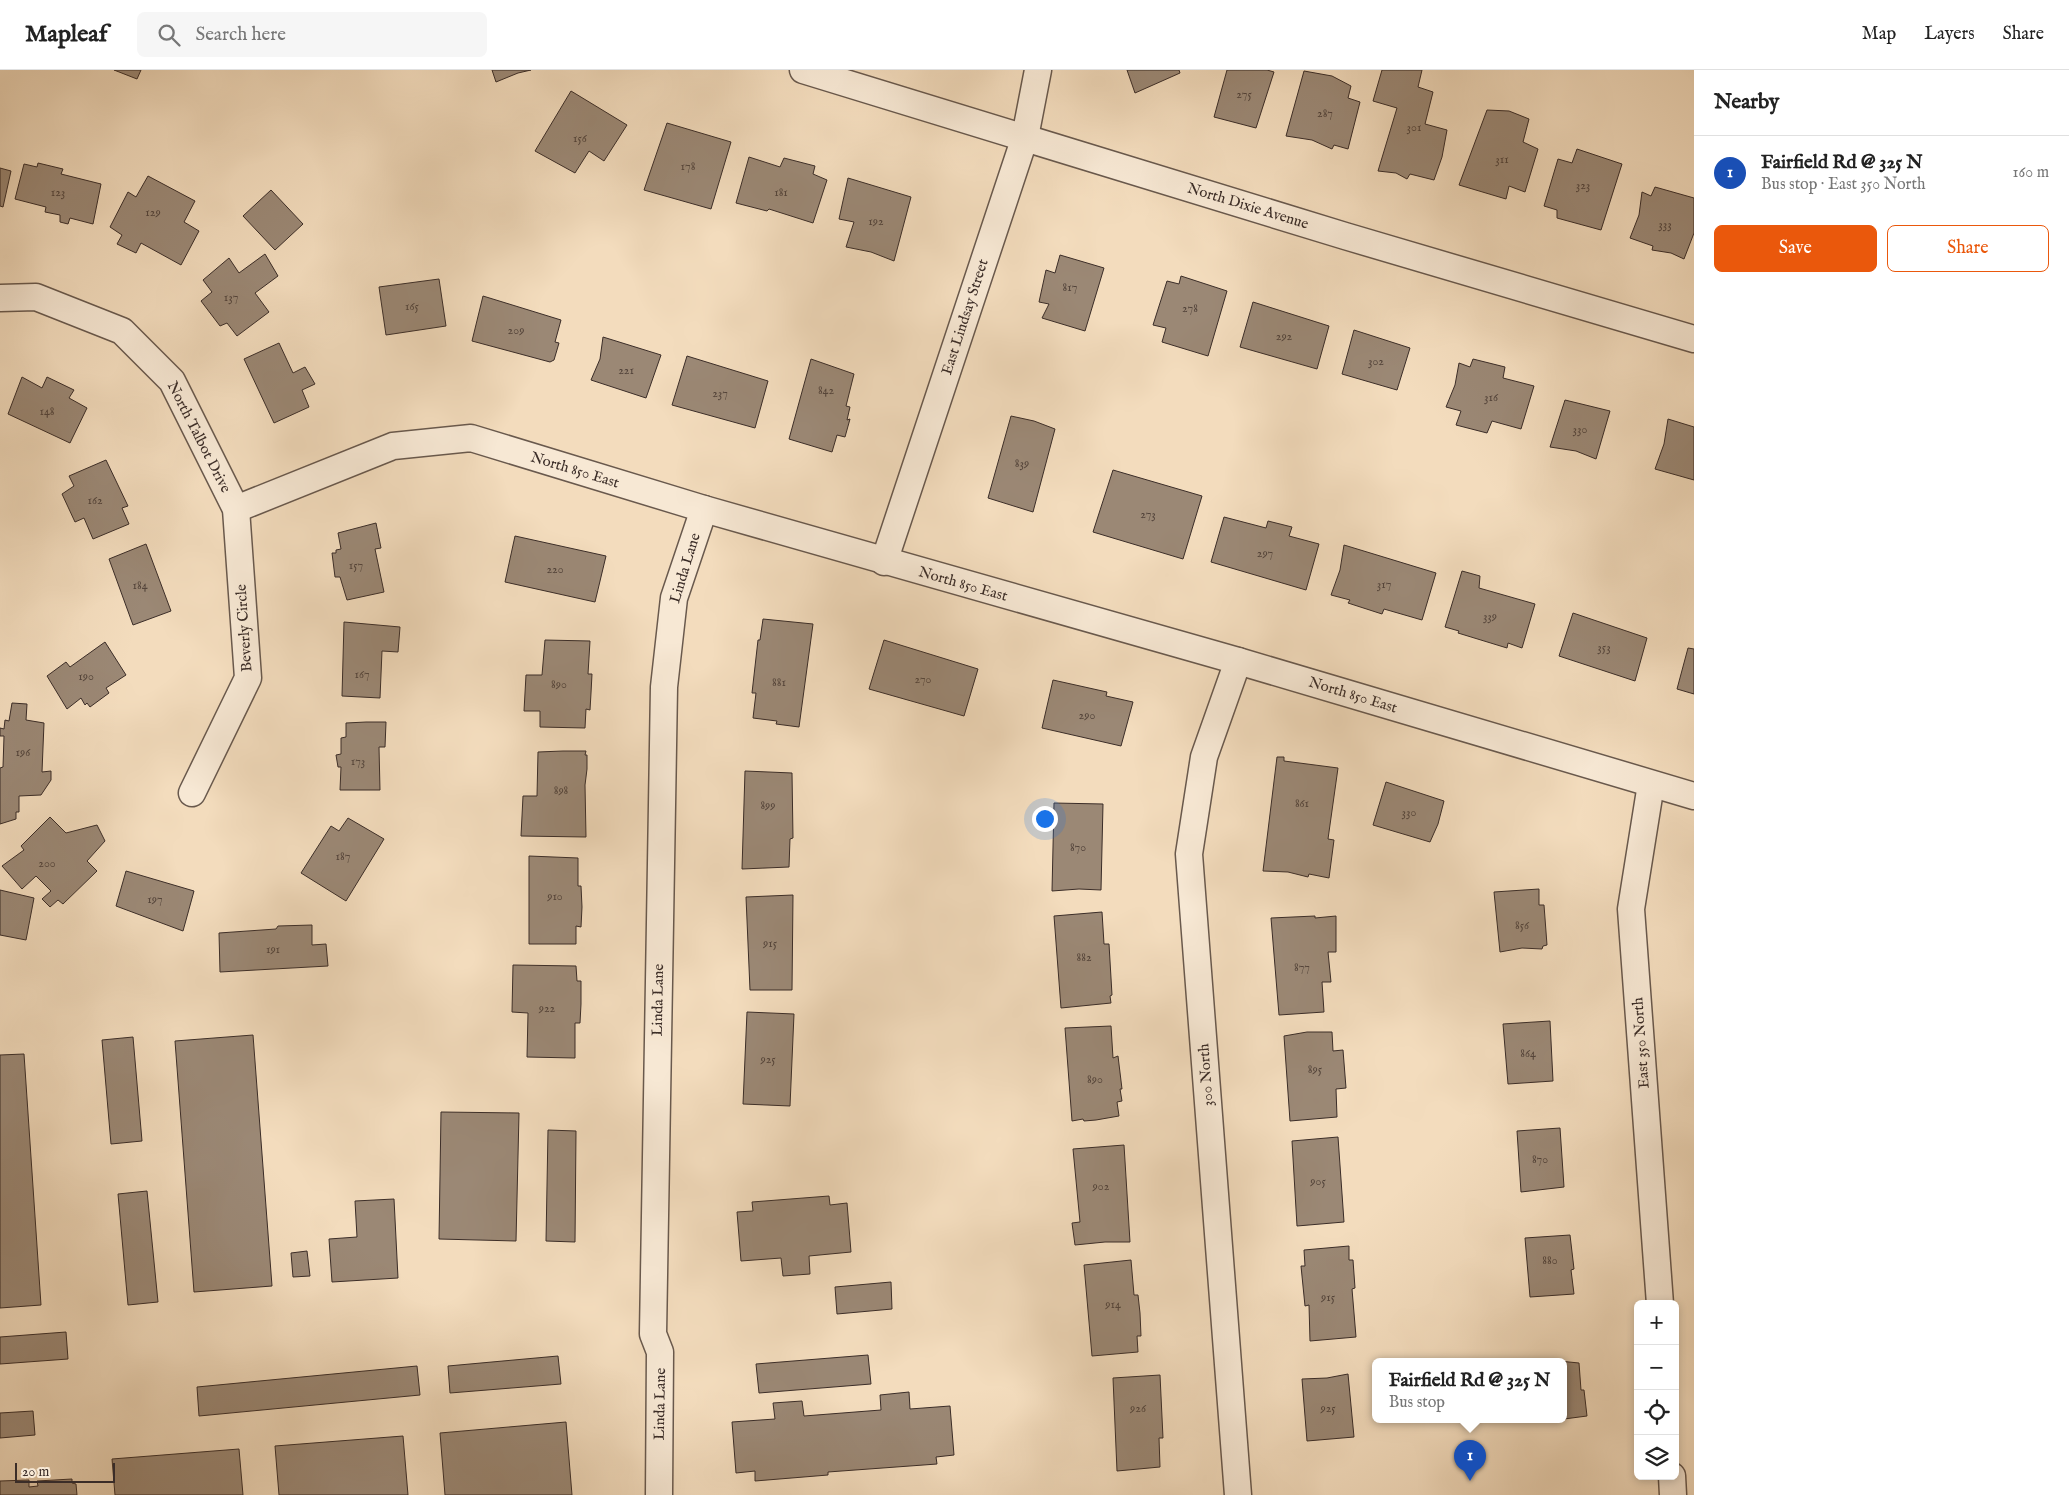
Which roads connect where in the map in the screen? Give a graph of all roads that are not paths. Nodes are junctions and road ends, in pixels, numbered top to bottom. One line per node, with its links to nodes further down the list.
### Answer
1 (803, 70): 3 (street, North Dixie Avenue)
2 (1038, 70): 3 (street, East Lindsay Street)
3 (1024, 137): 5 (street, North Dixie Avenue); 8 (street, East Lindsay Street)
4 (0, 298): 6 (street, North Talbot Drive)
5 (1694, 339)
6 (236, 509): 7 (street, North 850 East); 11 (street, Beverly Circle)
7 (704, 509): 8 (street, North 850 East); 15 (street, Linda Lane)
8 (884, 562): 9 (street, North 850 East)
9 (1238, 661): 10 (street, North 850 East); 16 (street, 300 North)
10 (1651, 784): 12 (street, North 850 East); 13 (street, East 350 North)
11 (192, 793)
12 (1694, 796)
13 (1660, 1300)
14 (1672, 1480): 17 (street)
15 (659, 1495)
16 (1238, 1495)
17 (1674, 1495)

